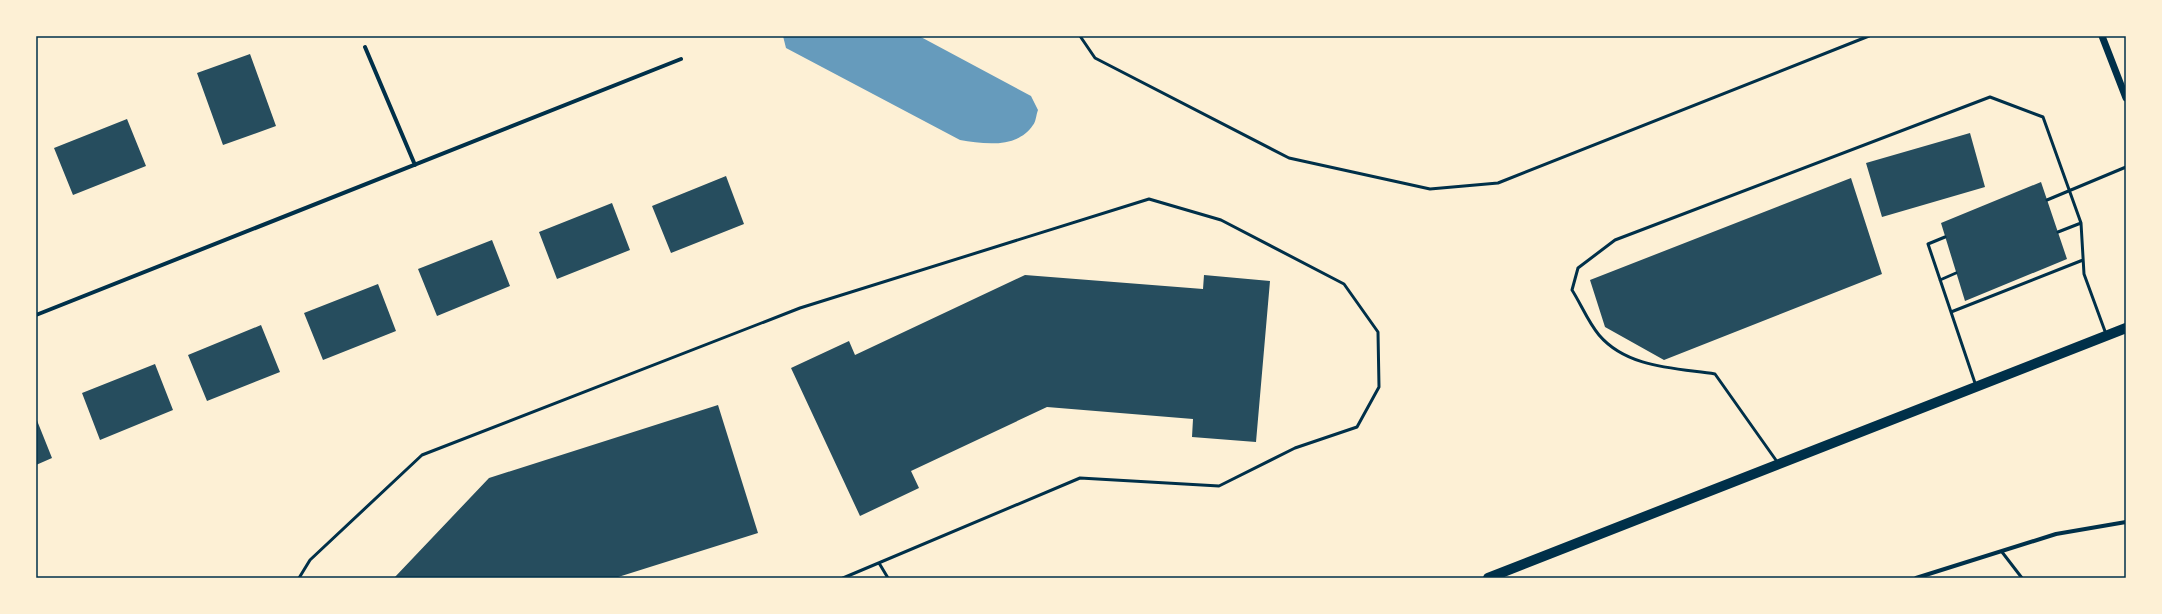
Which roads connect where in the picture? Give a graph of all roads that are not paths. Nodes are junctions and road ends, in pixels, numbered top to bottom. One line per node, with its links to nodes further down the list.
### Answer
1 (1080, 36): 2 (lane)
2 (1869, 36)
3 (2102, 36): 6 (street)
4 (365, 47): 7 (street)
5 (681, 59): 7 (street)
6 (2126, 98)
7 (415, 165): 18 (street)
8 (2126, 167): 9 (lane)
9 (2069, 191): 10 (lane); 11 (lane); 22 (lane)
10 (2047, 200)
11 (2081, 223): 12 (lane); 14 (lane)
12 (2058, 232)
13 (1945, 237): 16 (lane)
14 (2083, 260): 17 (lane); 20 (lane)
15 (1956, 273): 16 (lane)
16 (1940, 280): 17 (lane)
17 (1951, 312): 21 (lane)
18 (36, 315)
19 (2126, 328): 20 (main road)
20 (2107, 335): 21 (main road)
21 (1976, 387): 22 (main road)
22 (1779, 464): 29 (main road)
23 (2126, 522): 24 (street)
24 (2002, 552): 30 (street); 31 (lane)
25 (879, 563): 26 (lane); 27 (lane); 28 (lane)
26 (299, 578)
27 (843, 578)
28 (888, 578)
29 (1488, 578)
30 (1916, 578)
31 (2022, 578)

